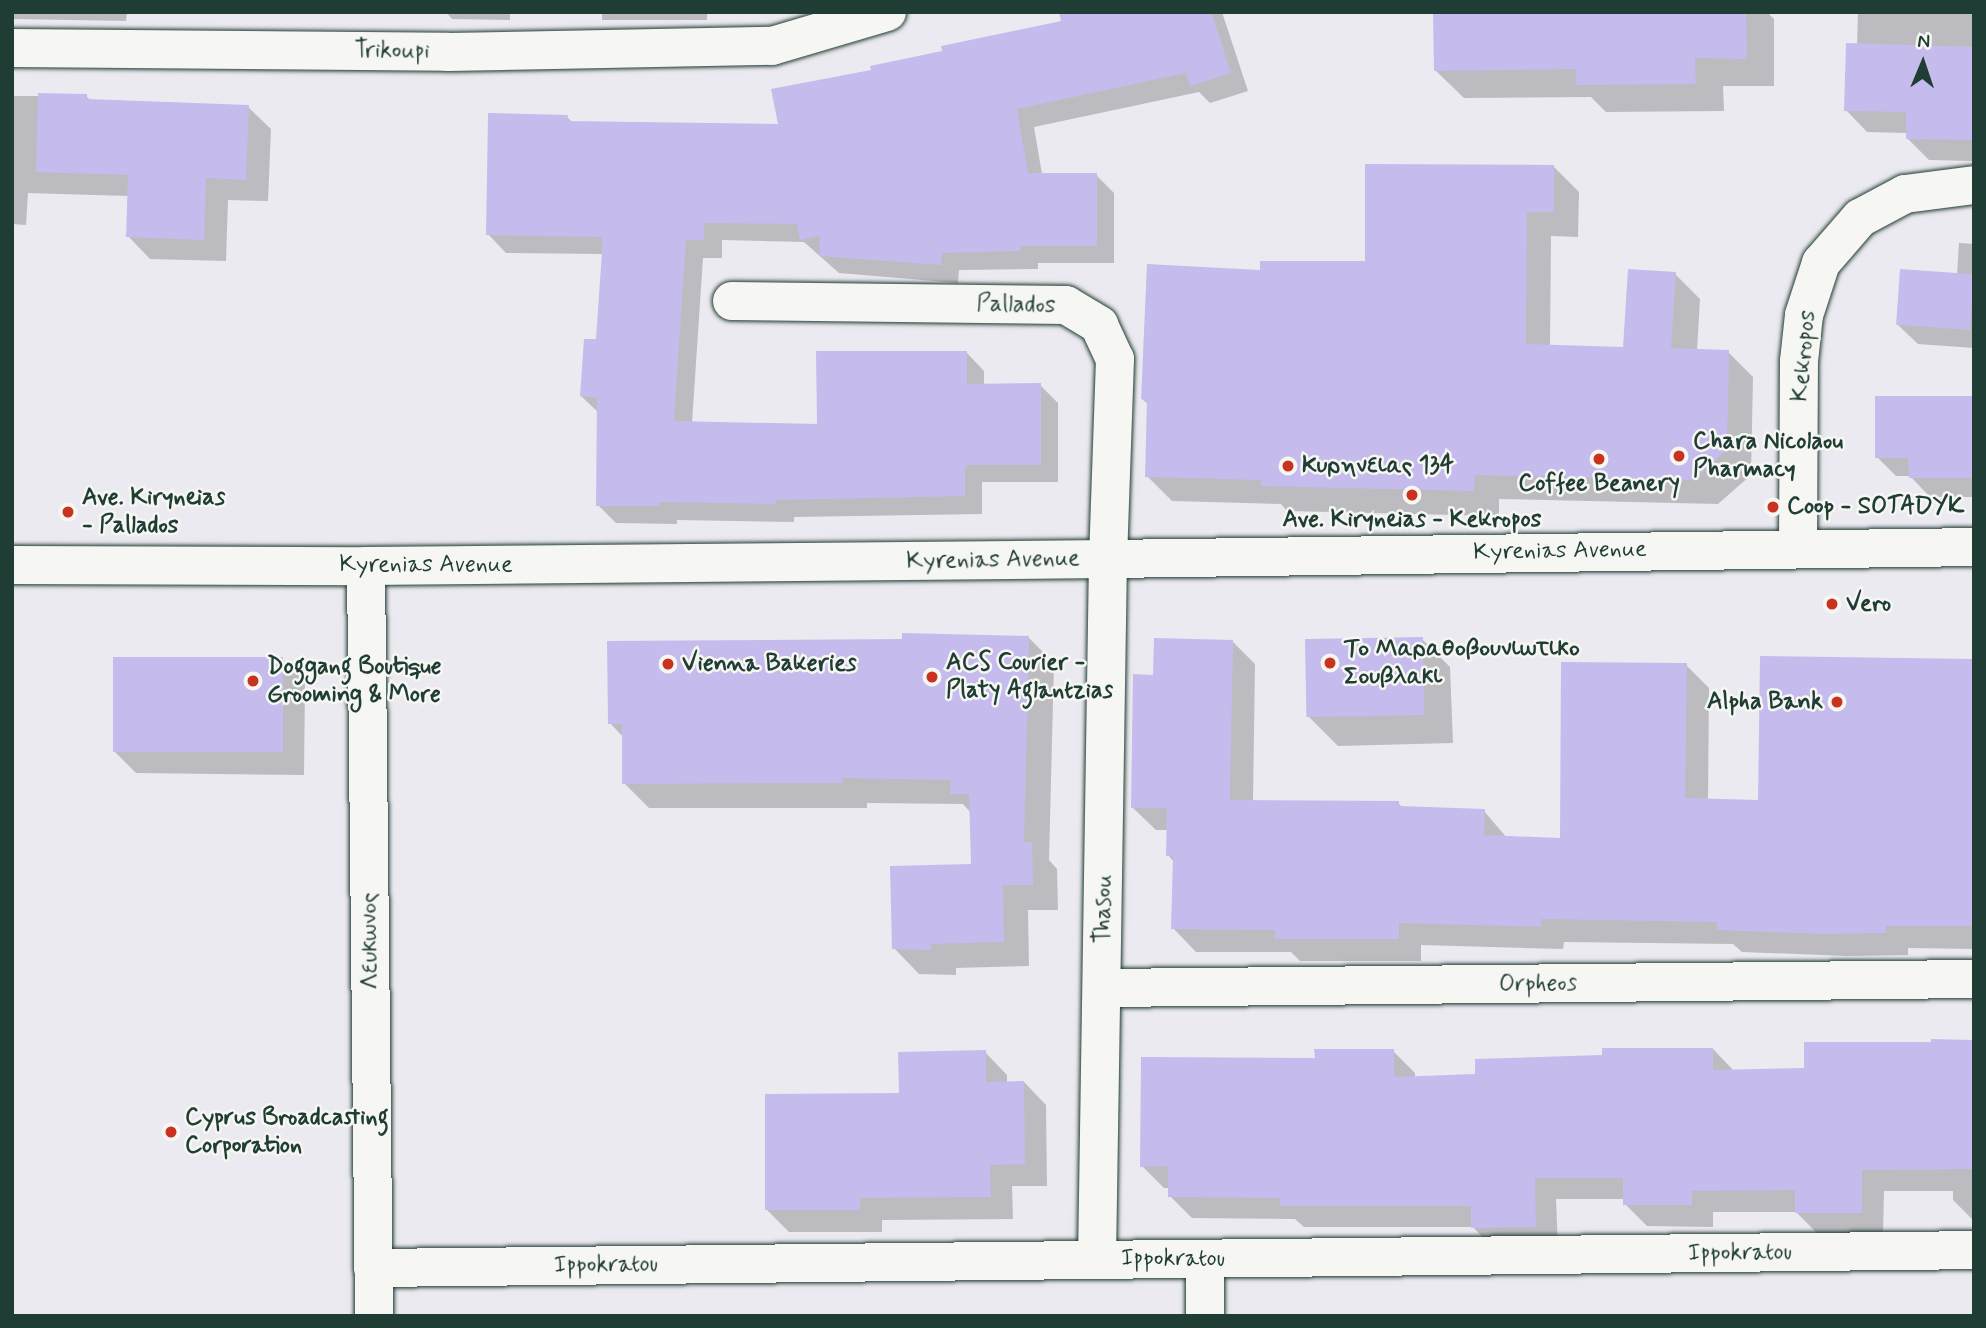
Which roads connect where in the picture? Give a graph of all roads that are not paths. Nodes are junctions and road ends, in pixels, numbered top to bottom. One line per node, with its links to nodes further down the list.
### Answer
1 (887, 12): 2 (street, Trikoupi)
2 (773, 29): 3 (street, Trikoupi)
3 (12, 48)
4 (1974, 185): 6 (street, Kekropos)
5 (732, 301): 8 (street, Pallados)
6 (1798, 547): 7 (street, Kyrenias Avenue); 8 (street, Kyrenias Avenue)
7 (1974, 547)
8 (1108, 559): 10 (street, Kyrenias Avenue); 12 (street, Thasou)
9 (12, 565): 10 (street, Kyrenias Avenue)
10 (366, 566): 16 (street, Λευκωνος)
11 (1974, 979): 12 (street, Orpheos)
12 (1103, 988): 14 (street, Thasou)
13 (1974, 1250): 15 (street, Ippokratou)
14 (1097, 1259): 15 (street, Ippokratou); 16 (street, Ippokratou)
15 (1205, 1259): 18 (street)
16 (373, 1268): 17 (street, Λευκωνος)
17 (374, 1316)
18 (1205, 1316)

